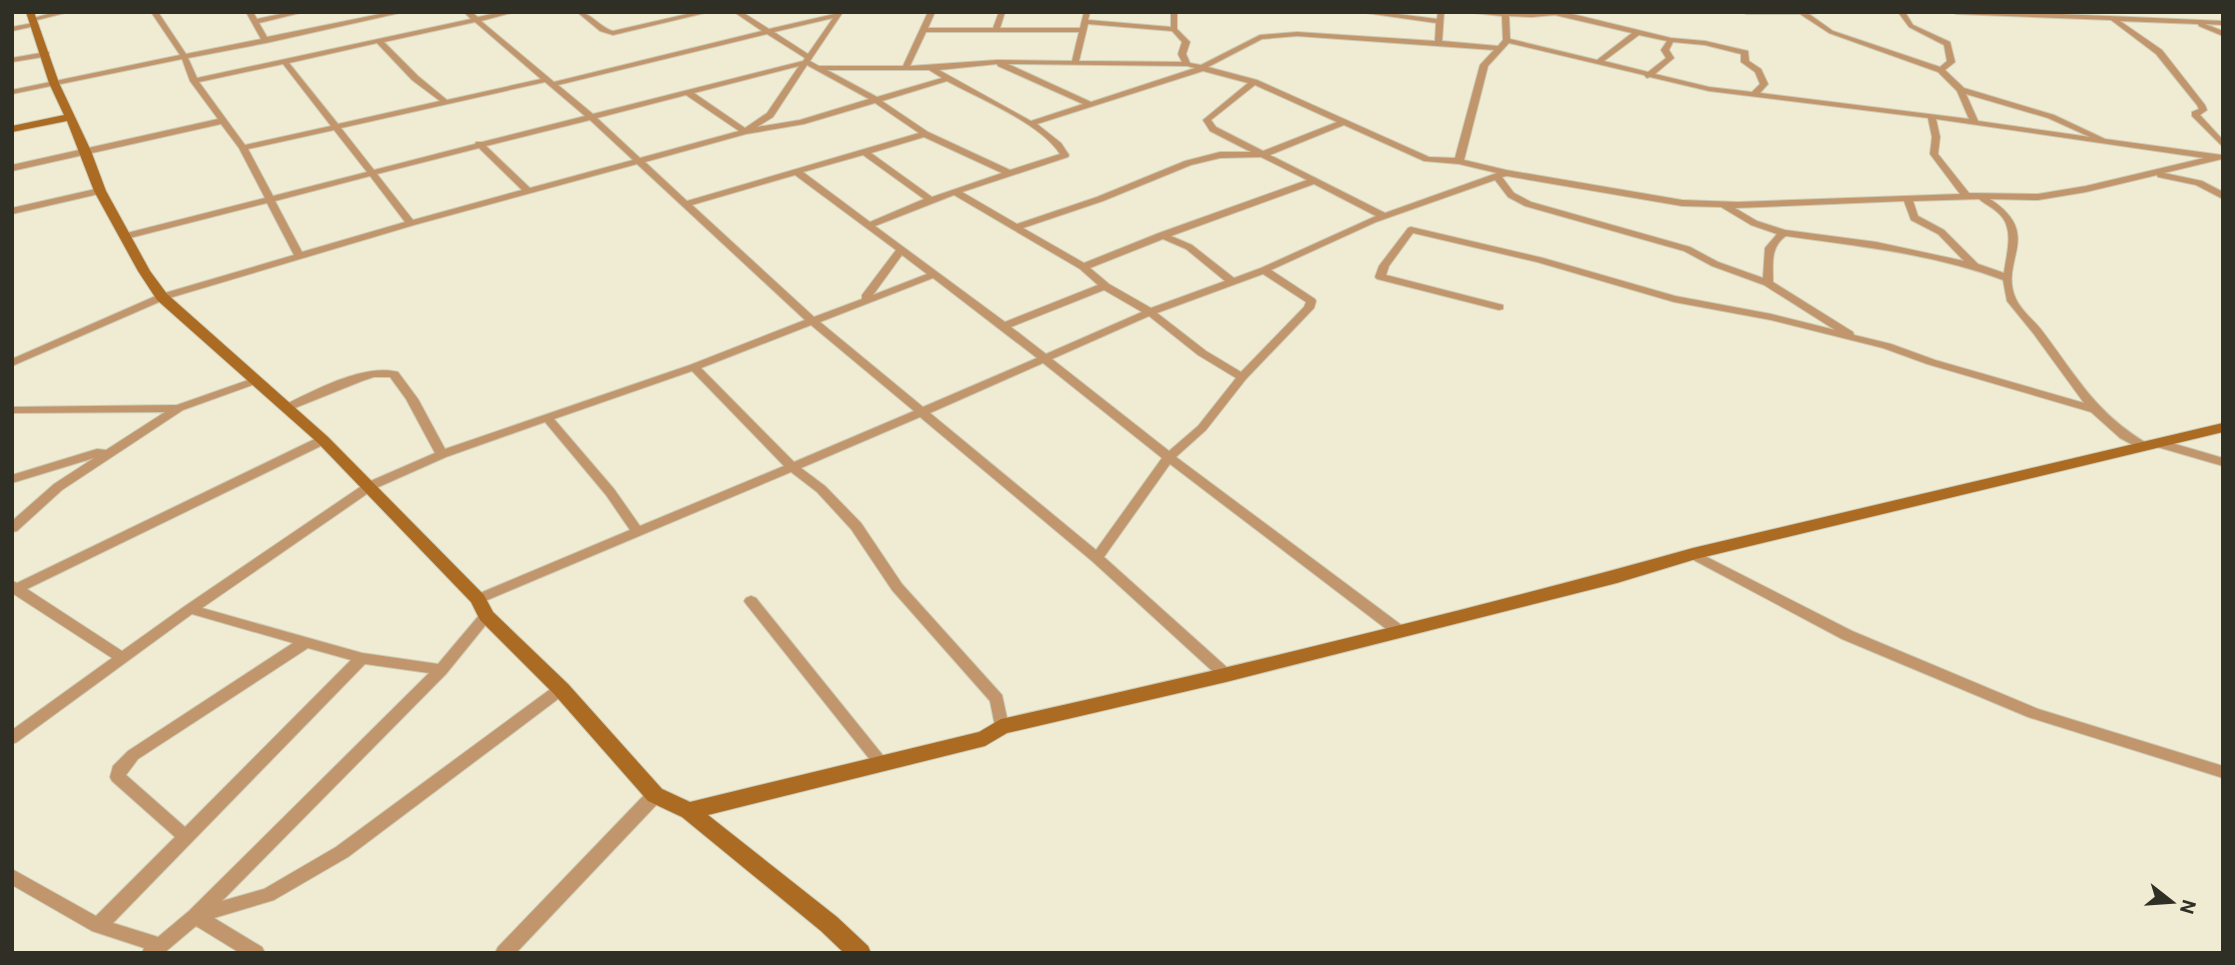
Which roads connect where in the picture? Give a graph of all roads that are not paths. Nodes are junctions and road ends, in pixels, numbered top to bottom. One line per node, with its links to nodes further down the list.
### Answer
1 (66, 12): 29 (street)
2 (154, 12): 49 (street)
3 (248, 12): 31 (street)
4 (301, 12): 31 (street)
5 (401, 12): 44 (street)
6 (512, 12): 27 (street)
7 (580, 12): 8 (street)
8 (706, 12)
9 (737, 12): 39 (street)
10 (932, 12): 37 (street)
11 (1002, 12): 38 (street)
12 (1087, 12): 34 (street)
13 (1174, 12): 36 (street)
14 (1362, 12): 28 (street)
15 (1466, 12): 26 (street)
16 (1561, 12): 23 (street)
17 (1746, 12): 24 (street)
18 (1826, 12): 25 (street)
19 (1901, 12): 62 (street)
20 (1956, 12): 30 (street)
21 (2084, 12): 30 (street)
22 (840, 13): 39 (street); 51 (street)
23 (1555, 13): 26 (street); 40 (street)
24 (1793, 13): 25 (street)
25 (1803, 13): 62 (street)
26 (1505, 14): 42 (street)
27 (470, 16): 45 (street); 61 (street)
28 (1441, 17): 46 (street)
29 (32, 19): 35 (street); 48 (main road)
30 (2113, 19): 32 (street); 92 (street)
31 (254, 22): 44 (street)
32 (2190, 22): 33 (street); 41 (street)
33 (2223, 23)
34 (1083, 26): 36 (street); 38 (street); 54 (street)
35 (12, 29)
36 (1174, 29): 56 (street)
37 (924, 30): 38 (street); 57 (street)
38 (996, 30)
39 (769, 31): 51 (street); 67 (street)
40 (1639, 31): 43 (street); 55 (street)
41 (2223, 34)
42 (1507, 40): 47 (street); 55 (street)
43 (1671, 40): 63 (street); 73 (street)
44 (266, 41): 49 (street)
45 (379, 41): 52 (street); 75 (street)
46 (1438, 43): 47 (street); 60 (street)
47 (1501, 48): 98 (street)
48 (46, 54): 50 (street); 69 (main road)
49 (184, 56): 65 (street); 69 (street)
50 (12, 60)
51 (808, 60): 58 (street); 72 (street); 88 (street)
52 (285, 62): 65 (street); 86 (street)
53 (997, 62): 54 (street); 59 (street); 76 (street)
54 (1074, 62): 56 (street)
55 (1599, 62): 63 (street)
56 (1187, 64): 60 (street)
57 (906, 67): 58 (street); 59 (street)
58 (817, 68): 74 (street)
59 (931, 68): 64 (street)
60 (1200, 69): 68 (street); 76 (street)
61 (537, 70): 66 (street); 67 (street)
62 (1941, 70): 70 (street)
63 (1647, 76): 73 (street)
64 (947, 79): 74 (street); 84 (street)
65 (194, 81): 82 (street)
66 (528, 82): 67 (street); 75 (street)
67 (550, 82): 78 (street)
68 (1254, 82): 83 (street); 96 (street)
69 (54, 83): 71 (street); 79 (main road)
70 (1961, 90): 77 (street); 90 (street)
71 (12, 92)
72 (687, 92): 78 (street); 88 (street)
73 (1754, 94): 80 (street)
74 (876, 100): 88 (street); 89 (street)
75 (444, 101): 86 (street)
76 (1091, 105): 84 (street)
77 (1970, 107): 81 (street); 85 (street)
78 (590, 116): 91 (street); 99 (street)
79 (70, 117): 87 (main road); 94 (main road)
80 (1932, 118): 81 (street); 112 (street)
81 (1944, 119): 85 (street)
82 (222, 121): 93 (street); 94 (street)
83 (1341, 123): 96 (street); 98 (street)
84 (1030, 124): 104 (street)
85 (1975, 124): 90 (street)
86 (337, 126): 93 (street); 103 (street)
87 (12, 129)
88 (745, 132): 99 (street)
89 (925, 134): 95 (street); 104 (street)
90 (2108, 143): 97 (street)
91 (479, 144): 103 (street); 110 (street)
92 (2223, 145)
93 (243, 148): 115 (street)
94 (86, 151): 101 (street); 109 (main road)
95 (863, 151): 102 (street); 117 (street)
96 (1264, 154): 107 (street); 124 (street)
97 (2222, 156): 105 (street)
98 (1460, 161): 100 (street)
99 (639, 162): 110 (street); 118 (street)
100 (1475, 164): 106 (street); 108 (street)
101 (12, 168)
102 (795, 171): 118 (street); 123 (street)
103 (373, 172): 115 (street); 122 (street)
104 (1011, 174): 111 (street)
105 (2154, 174): 113 (street); 116 (street)
106 (1501, 175): 108 (street); 119 (street); 136 (street)
107 (1316, 180): 121 (street); 126 (street)
108 (1476, 183): 121 (street)
109 (100, 191): 120 (street); 127 (main road)
110 (528, 191): 122 (street)
111 (956, 192): 117 (street); 124 (street)
112 (1966, 196): 114 (street); 116 (street)
113 (2223, 196)
114 (1908, 197): 119 (street); 130 (street)
115 (270, 198): 127 (street); 129 (street)
116 (1983, 198): 134 (street)
117 (931, 200): 123 (street)
118 (685, 204): 142 (street)
119 (1723, 205): 125 (street)
120 (12, 211)
121 (1384, 216): 132 (street)
122 (411, 223): 129 (street)
123 (870, 225): 128 (street)
124 (1015, 228): 131 (street)
125 (1784, 233): 130 (street); 136 (street)
126 (1162, 235): 131 (street); 135 (street)
127 (126, 236): 138 (main road)
128 (901, 250): 133 (street); 139 (street)
129 (299, 255): 138 (street)
130 (1975, 266): 134 (street)
131 (1083, 267): 137 (street)
132 (1264, 270): 135 (street); 148 (street)
133 (933, 275): 139 (street); 143 (street)
134 (2007, 278): 152 (street)
135 (1233, 282): 141 (street)
136 (1768, 284): 144 (street)
137 (1105, 286): 141 (street); 143 (street)
138 (162, 297): 146 (street); 149 (main road)
139 (864, 300): 142 (street)
140 (1499, 307): 144 (street)
141 (1150, 312): 145 (street); 148 (street)
142 (811, 320): 147 (street); 154 (street)
143 (1004, 326): 145 (street)
144 (1856, 339): 152 (street)
145 (1042, 358): 154 (street); 161 (street)
146 (12, 363)
147 (694, 367): 155 (street); 163 (street)
148 (1242, 377): 161 (street)
149 (257, 380): 150 (street); 151 (main road)
150 (179, 408): 153 (street); 159 (street)
151 (286, 408): 157 (main road); 160 (street)
152 (2091, 409): 158 (street)
153 (12, 410)
154 (922, 412): 163 (street); 169 (street)
155 (546, 417): 160 (street); 167 (street)
156 (2223, 427): 158 (main road)
157 (323, 440): 165 (main road); 170 (street)
158 (2151, 445): 162 (street); 168 (main road)
159 (114, 448): 164 (street); 166 (street)
160 (442, 454): 165 (street)
161 (1169, 457): 169 (street); 175 (street)
162 (2223, 462)
163 (792, 467): 167 (street); 182 (street)
164 (12, 479)
165 (370, 486): 171 (main road); 173 (street)
166 (12, 528)
167 (636, 530): 171 (street)
168 (1693, 554): 175 (main road); 185 (street)
169 (1097, 558): 180 (street)
170 (14, 588): 177 (street)
171 (478, 599): 174 (main road)
172 (751, 601): 184 (street)
173 (190, 609): 176 (street); 177 (street)
174 (486, 616): 179 (street); 181 (main road)
175 (1399, 631): 180 (main road)
176 (306, 642): 178 (street); 188 (street)
177 (123, 658): 183 (street)
178 (362, 658): 179 (street); 188 (street)
179 (441, 670): 190 (street)
180 (1226, 675): 182 (main road)
181 (562, 689): 186 (main road); 190 (street)
182 (1001, 727): 184 (main road)
183 (12, 738)
184 (880, 762): 187 (main road)
185 (2223, 772)
186 (655, 795): 187 (main road); 194 (street)
187 (689, 811): 195 (main road)
188 (186, 837): 191 (street)
189 (12, 876): 191 (street)
190 (195, 916): 192 (street); 193 (street)
191 (98, 926): 192 (street)
192 (155, 949)
193 (256, 953)
194 (504, 953)
195 (860, 953)

